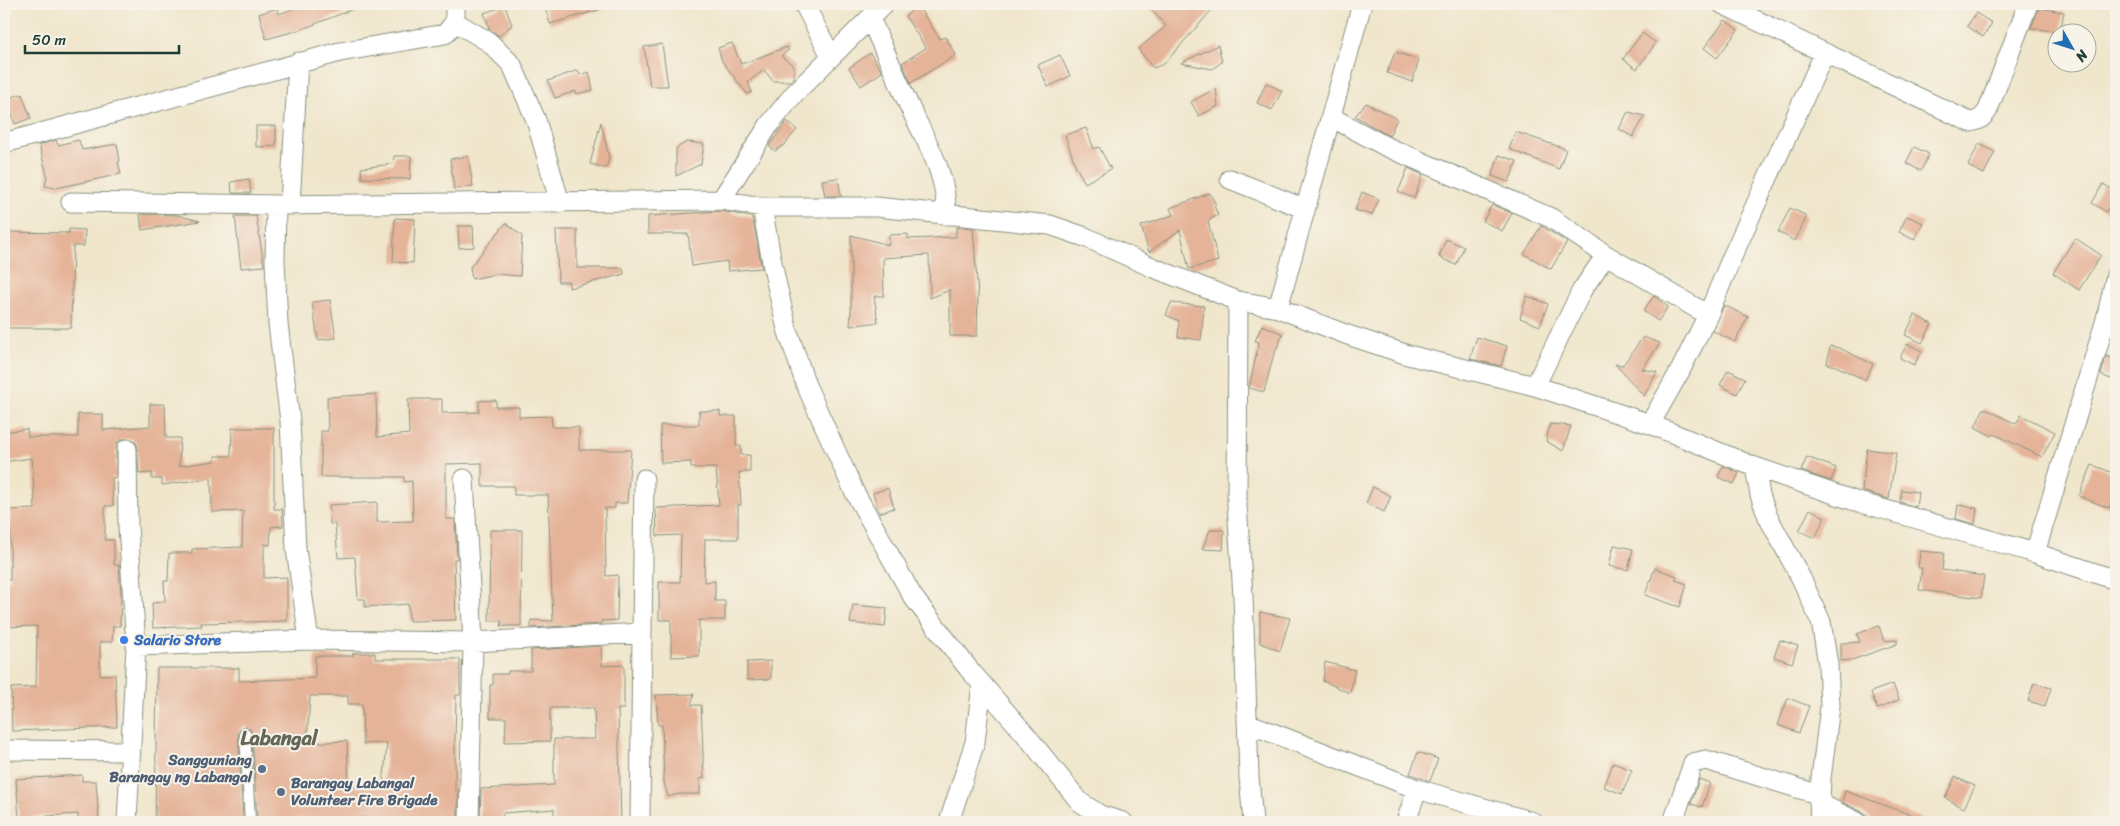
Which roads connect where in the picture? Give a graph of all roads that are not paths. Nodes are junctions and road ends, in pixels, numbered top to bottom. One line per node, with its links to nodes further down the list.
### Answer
1 (804, 4): 9 (street)
2 (884, 4): 7 (street)
3 (1362, 4): 11 (street)
4 (1722, 4): 8 (street)
5 (2028, 4): 8 (street)
6 (455, 13): 10 (street); 16 (street)
7 (870, 18): 9 (street); 20 (street)
8 (1824, 54): 25 (street)
9 (831, 56): 14 (street)
10 (298, 62): 12 (street); 17 (street)
11 (1331, 117): 19 (street); 21 (street)
12 (4, 143)
13 (1230, 179): 19 (street)
14 (721, 200): 16 (street); 18 (street)
15 (71, 202): 17 (street)
16 (560, 203): 17 (street)
17 (283, 205): 35 (street)
18 (762, 207): 20 (street); 38 (street)
19 (1305, 209): 24 (street)
20 (946, 215): 23 (street)
21 (1606, 255): 25 (street); 26 (street)
22 (2116, 275): 32 (street)
23 (1238, 301): 24 (street); 39 (street)
24 (1278, 308): 26 (street)
25 (1708, 315): 27 (street)
26 (1535, 386): 27 (street)
27 (1650, 424): 29 (street)
28 (127, 449): 37 (street)
29 (1755, 467): 32 (street); 44 (street)
30 (464, 479): 36 (street)
31 (644, 479): 34 (street)
32 (2035, 553): 33 (street)
33 (2116, 580)
34 (642, 633): 36 (street); 48 (street)
35 (309, 640): 36 (street); 37 (street)
36 (473, 642): 47 (street)
37 (136, 646): 42 (street)
38 (982, 684): 49 (street); 50 (street)
39 (1247, 723): 43 (street); 51 (street)
40 (245, 732): 46 (lane)
41 (4, 750): 42 (street)
42 (130, 751): 45 (street)
43 (1417, 788): 52 (street); 53 (street)
44 (1819, 799): 54 (street); 55 (street); 56 (street)
45 (127, 822)
46 (250, 822)
47 (469, 822)
48 (640, 822)
49 (949, 822)
50 (1123, 822)
51 (1253, 822)
52 (1406, 822)
53 (1533, 822)
54 (1673, 822)
55 (1819, 822)
56 (1857, 822)

